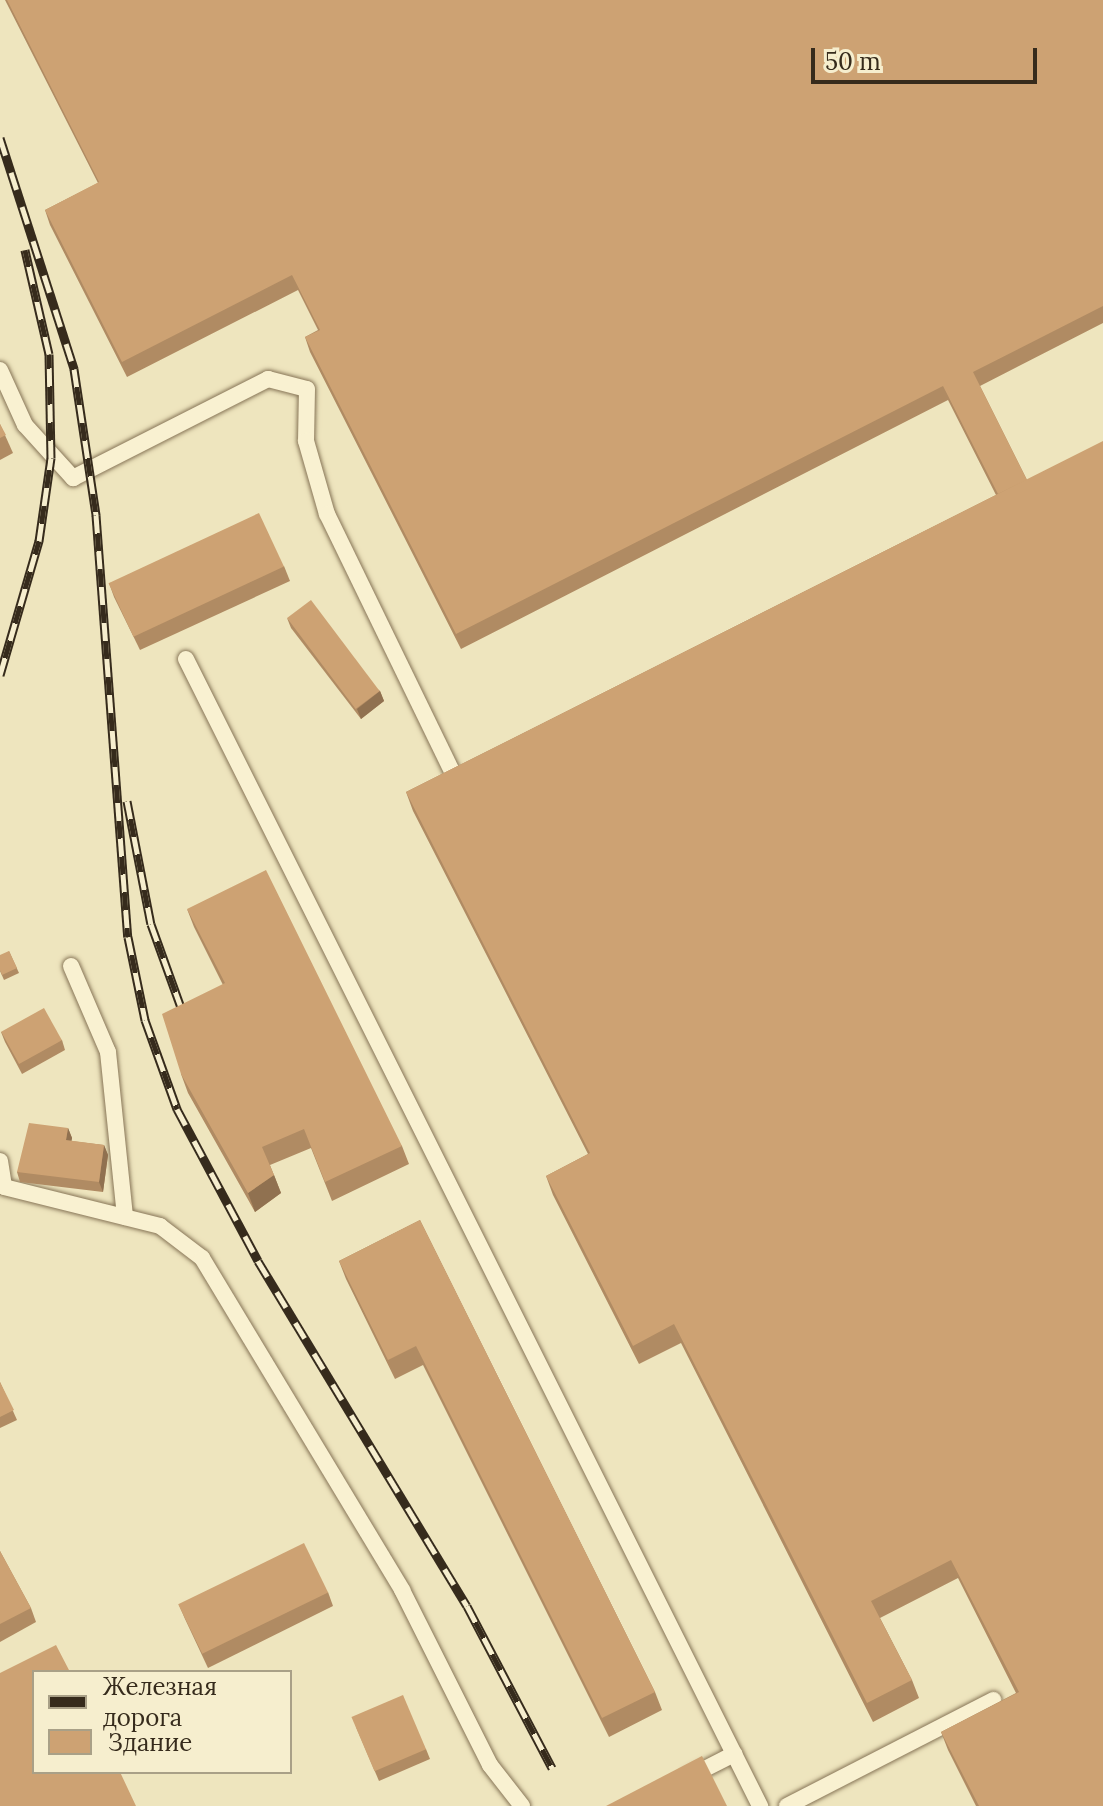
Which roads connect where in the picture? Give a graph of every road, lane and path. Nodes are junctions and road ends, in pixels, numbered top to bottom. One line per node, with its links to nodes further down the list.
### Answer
1 (0, 370): 3 (lane)
2 (186, 659): 8 (lane)
3 (454, 775)
4 (71, 966): 6 (lane)
5 (0, 1161): 6 (lane)
6 (125, 1217): 10 (lane)
7 (993, 1700): 12 (lane)
8 (734, 1754): 9 (lane); 11 (lane)
9 (669, 1787)
10 (522, 1806)
11 (760, 1806)
12 (787, 1806)

